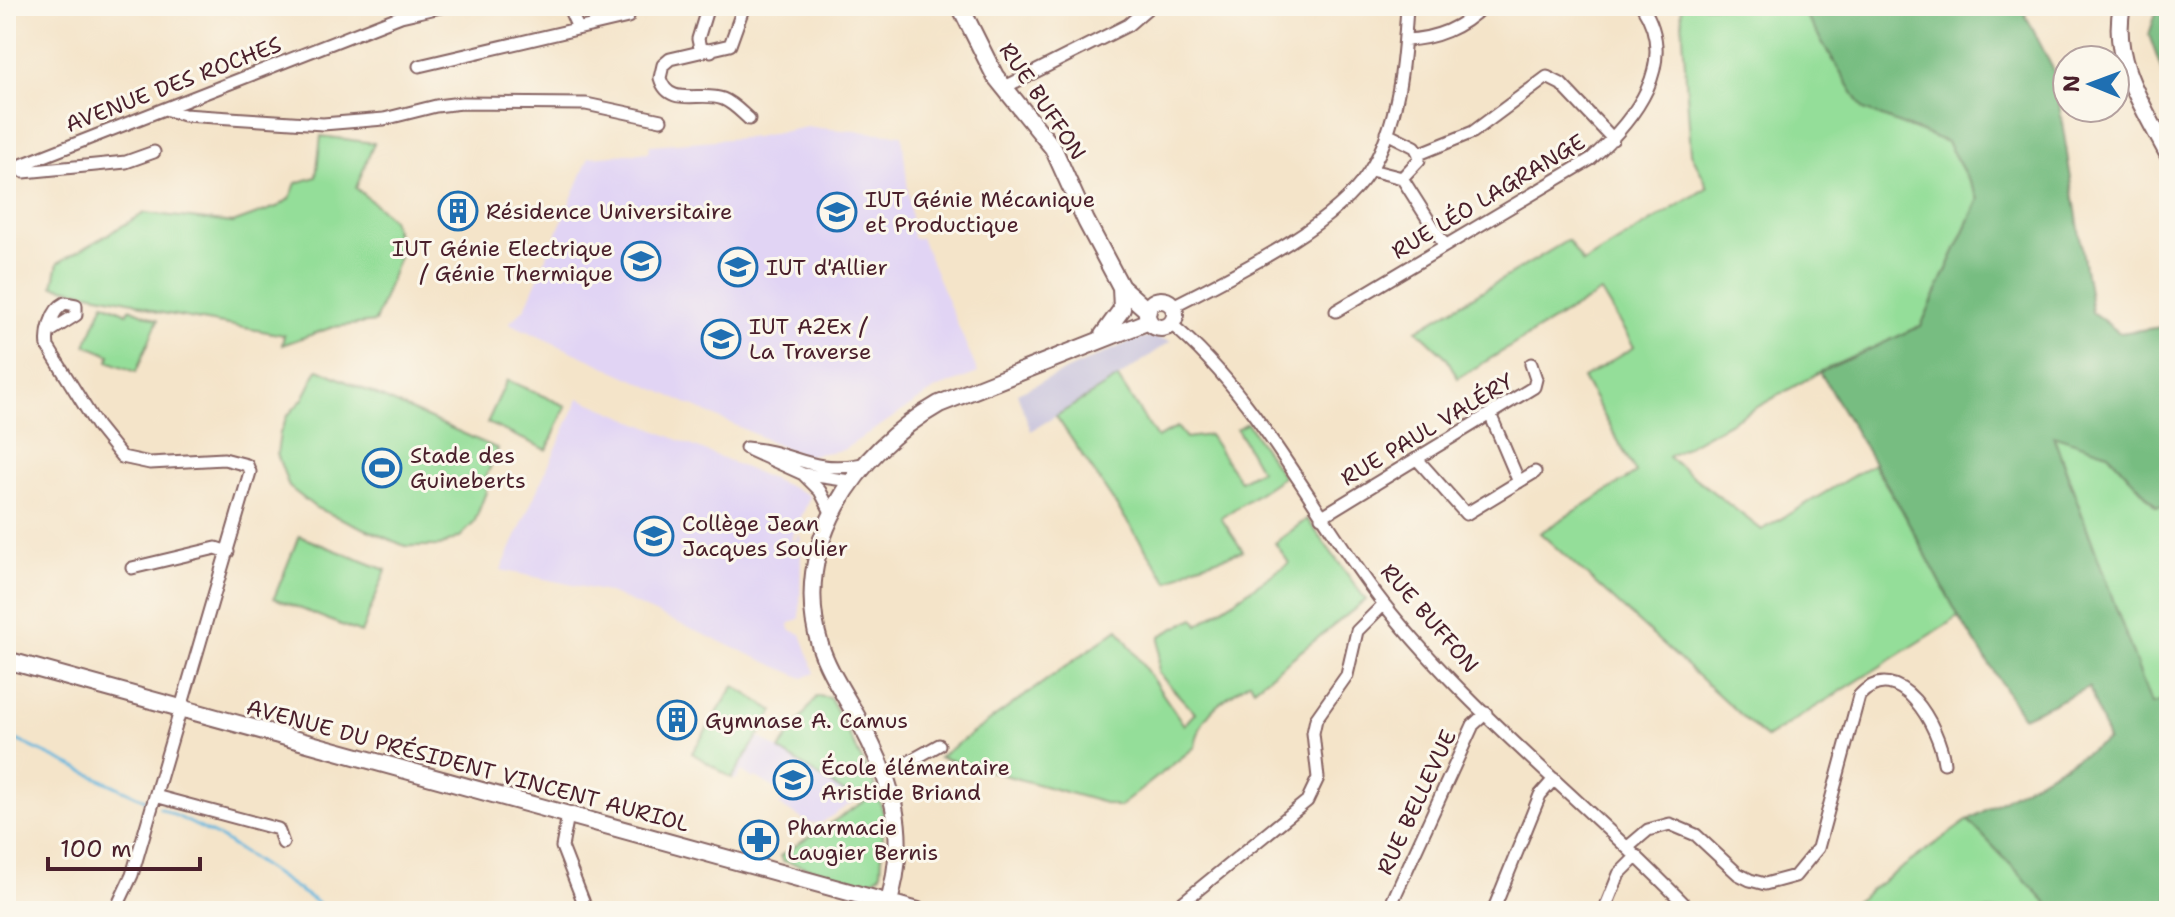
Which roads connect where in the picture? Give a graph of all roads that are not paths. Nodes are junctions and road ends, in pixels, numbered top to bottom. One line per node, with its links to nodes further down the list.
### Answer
1 (445, 6): 19 (street, AVENUE DES ROCHES)
2 (568, 6): 12 (street)
3 (708, 6): 13 (street)
4 (744, 6): 15 (street)
5 (960, 6): 18 (main road, RUE BUFFON)
6 (1150, 6): 18 (street)
7 (1407, 6): 14 (street)
8 (1483, 6): 14 (street)
9 (1642, 6): 23 (street, RUE LÉO LAGRANGE)
10 (2122, 6): 26 (main road)
11 (628, 17): 12 (street)
12 (578, 28): 17 (street)
13 (698, 39): 15 (street); 16 (street)
14 (1405, 40): 22 (street)
15 (712, 51): 16 (street)
16 (686, 56): 20 (street)
17 (419, 66)
18 (1003, 88): 31 (main road, RUE BUFFON)
19 (165, 109): 21 (street); 27 (street, AVENUE DES ROCHES)
20 (749, 119)
21 (661, 120)
22 (1387, 133): 25 (street); 28 (street)
23 (1613, 139): 25 (street); 30 (street, RUE LÉO LAGRANGE)
24 (154, 152): 27 (street)
25 (1419, 154): 29 (street)
26 (2169, 156)
27 (11, 169)
28 (1371, 170): 29 (street); 33 (street)
29 (1402, 178): 30 (street)
30 (1445, 246): 34 (street, RUE LÉO LAGRANGE)
31 (1109, 263): 32 (main road, RUE BUFFON); 33 (main road, RUE BUFFON)
32 (1121, 287): 33 (main road, RUE BUFFON); 37 (main road)
33 (1158, 309): 35 (main road); 37 (main road)
34 (1336, 311)
35 (1171, 324): 47 (street, RUE BUFFON)
36 (49, 332): 48 (street)
37 (1098, 339): 41 (main road)
38 (1531, 364): 39 (street, RUE PAUL VALÉRY)
39 (1490, 414): 40 (street, RUE PAUL VALÉRY); 45 (street)
40 (1417, 459): 45 (street); 47 (street, RUE PAUL VALÉRY)
41 (863, 464): 43 (street); 44 (main road)
42 (1535, 472): 45 (street)
43 (803, 474): 44 (street); 46 (street)
44 (850, 481): 46 (main road)
45 (1519, 482)
46 (832, 514): 56 (main road)
47 (1321, 517): 50 (street, RUE BUFFON)
48 (228, 552): 49 (street); 52 (street)
49 (132, 568)
50 (1384, 604): 53 (street, RUE BUFFON); 68 (street)
51 (6, 660): 52 (main road, AVENUE DU PRÉSIDENT VINCENT AURIOL)
52 (182, 709): 58 (street); 59 (main road, AVENUE DU PRÉSIDENT VINCENT AURIOL)
53 (1486, 713): 57 (street, RUE BUFFON); 69 (street, RUE BELLEVUE)
54 (939, 745): 56 (street)
55 (1944, 763): 62 (street)
56 (887, 774): 61 (main road)
57 (1554, 779): 62 (street, RUE BUFFON); 70 (street)
58 (155, 796): 60 (street); 65 (street)
59 (568, 815): 63 (main road, AVENUE DU PRÉSIDENT VINCENT AURIOL); 66 (street)
60 (283, 843)
61 (898, 844): 63 (main road); 64 (main road)
62 (1632, 852): 71 (street); 72 (street, RUE BUFFON)
63 (864, 896): 64 (main road, AVENUE DU PRÉSIDENT VINCENT AURIOL)
64 (887, 907): 67 (main road, AVENUE DU PRÉSIDENT VINCENT AURIOL)
65 (115, 911)
66 (587, 911)
67 (918, 911)
68 (1172, 911)
69 (1388, 911)
70 (1493, 911)
71 (1604, 911)
72 (1691, 911)

